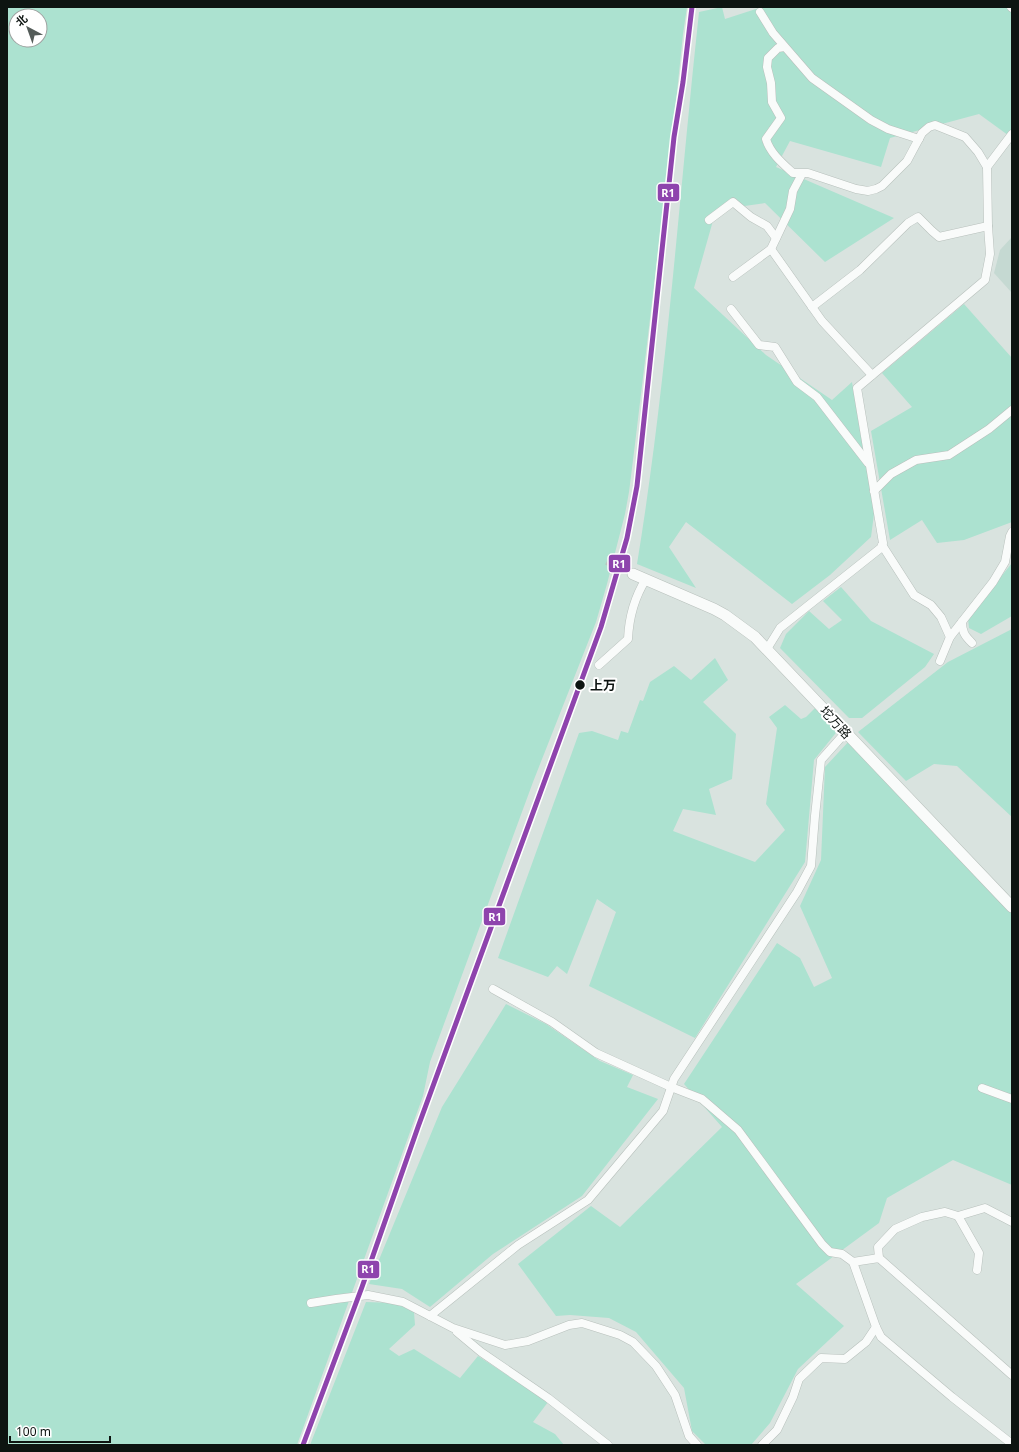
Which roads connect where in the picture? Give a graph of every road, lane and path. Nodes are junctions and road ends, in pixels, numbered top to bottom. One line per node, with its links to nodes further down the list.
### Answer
1 (760, 12): 2 (street)
2 (784, 47): 4 (street); 6 (street)
3 (1012, 134): 5 (street)
4 (919, 138): 5 (street); 6 (street)
5 (987, 167): 8 (street)
6 (802, 174): 9 (street)
7 (708, 220): 9 (street)
8 (988, 226): 12 (street); 14 (street)
9 (776, 238): 10 (street)
10 (772, 249): 11 (street); 12 (street)
11 (733, 277)
12 (812, 307): 14 (street)
13 (731, 310): 16 (street)
14 (872, 375): 16 (street)
15 (1012, 410): 17 (street)
16 (869, 464): 17 (street)
17 (874, 491): 19 (street)
18 (1012, 532): 22 (street)
19 (882, 545): 23 (street); 25 (street)
20 (634, 574): 21 (main road, 坨万路)
21 (646, 579): 25 (main road, 坨万路); 27 (street)
22 (962, 622): 23 (street); 24 (street)
23 (950, 637): 26 (street)
24 (972, 643)
25 (767, 649): 28 (main road, 坨万路)
26 (940, 661)
27 (599, 664)
28 (846, 732): 29 (main road, 坨万路); 31 (street)
29 (1012, 907)
30 (493, 990): 31 (street)
31 (671, 1087): 37 (street); 40 (street)
32 (982, 1088): 33 (street)
33 (1012, 1099)
34 (958, 1216): 35 (street); 36 (street); 38 (street)
35 (1012, 1222)
36 (879, 1258): 37 (street); 43 (street)
37 (853, 1262): 41 (street)
38 (976, 1270)
39 (311, 1303): 40 (street)
40 (430, 1316): 42 (street)
41 (876, 1327): 44 (street); 47 (street)
42 (453, 1328): 45 (street); 46 (street)
43 (1012, 1375)
44 (1012, 1444)
45 (608, 1445)
46 (697, 1445)
47 (762, 1445)

